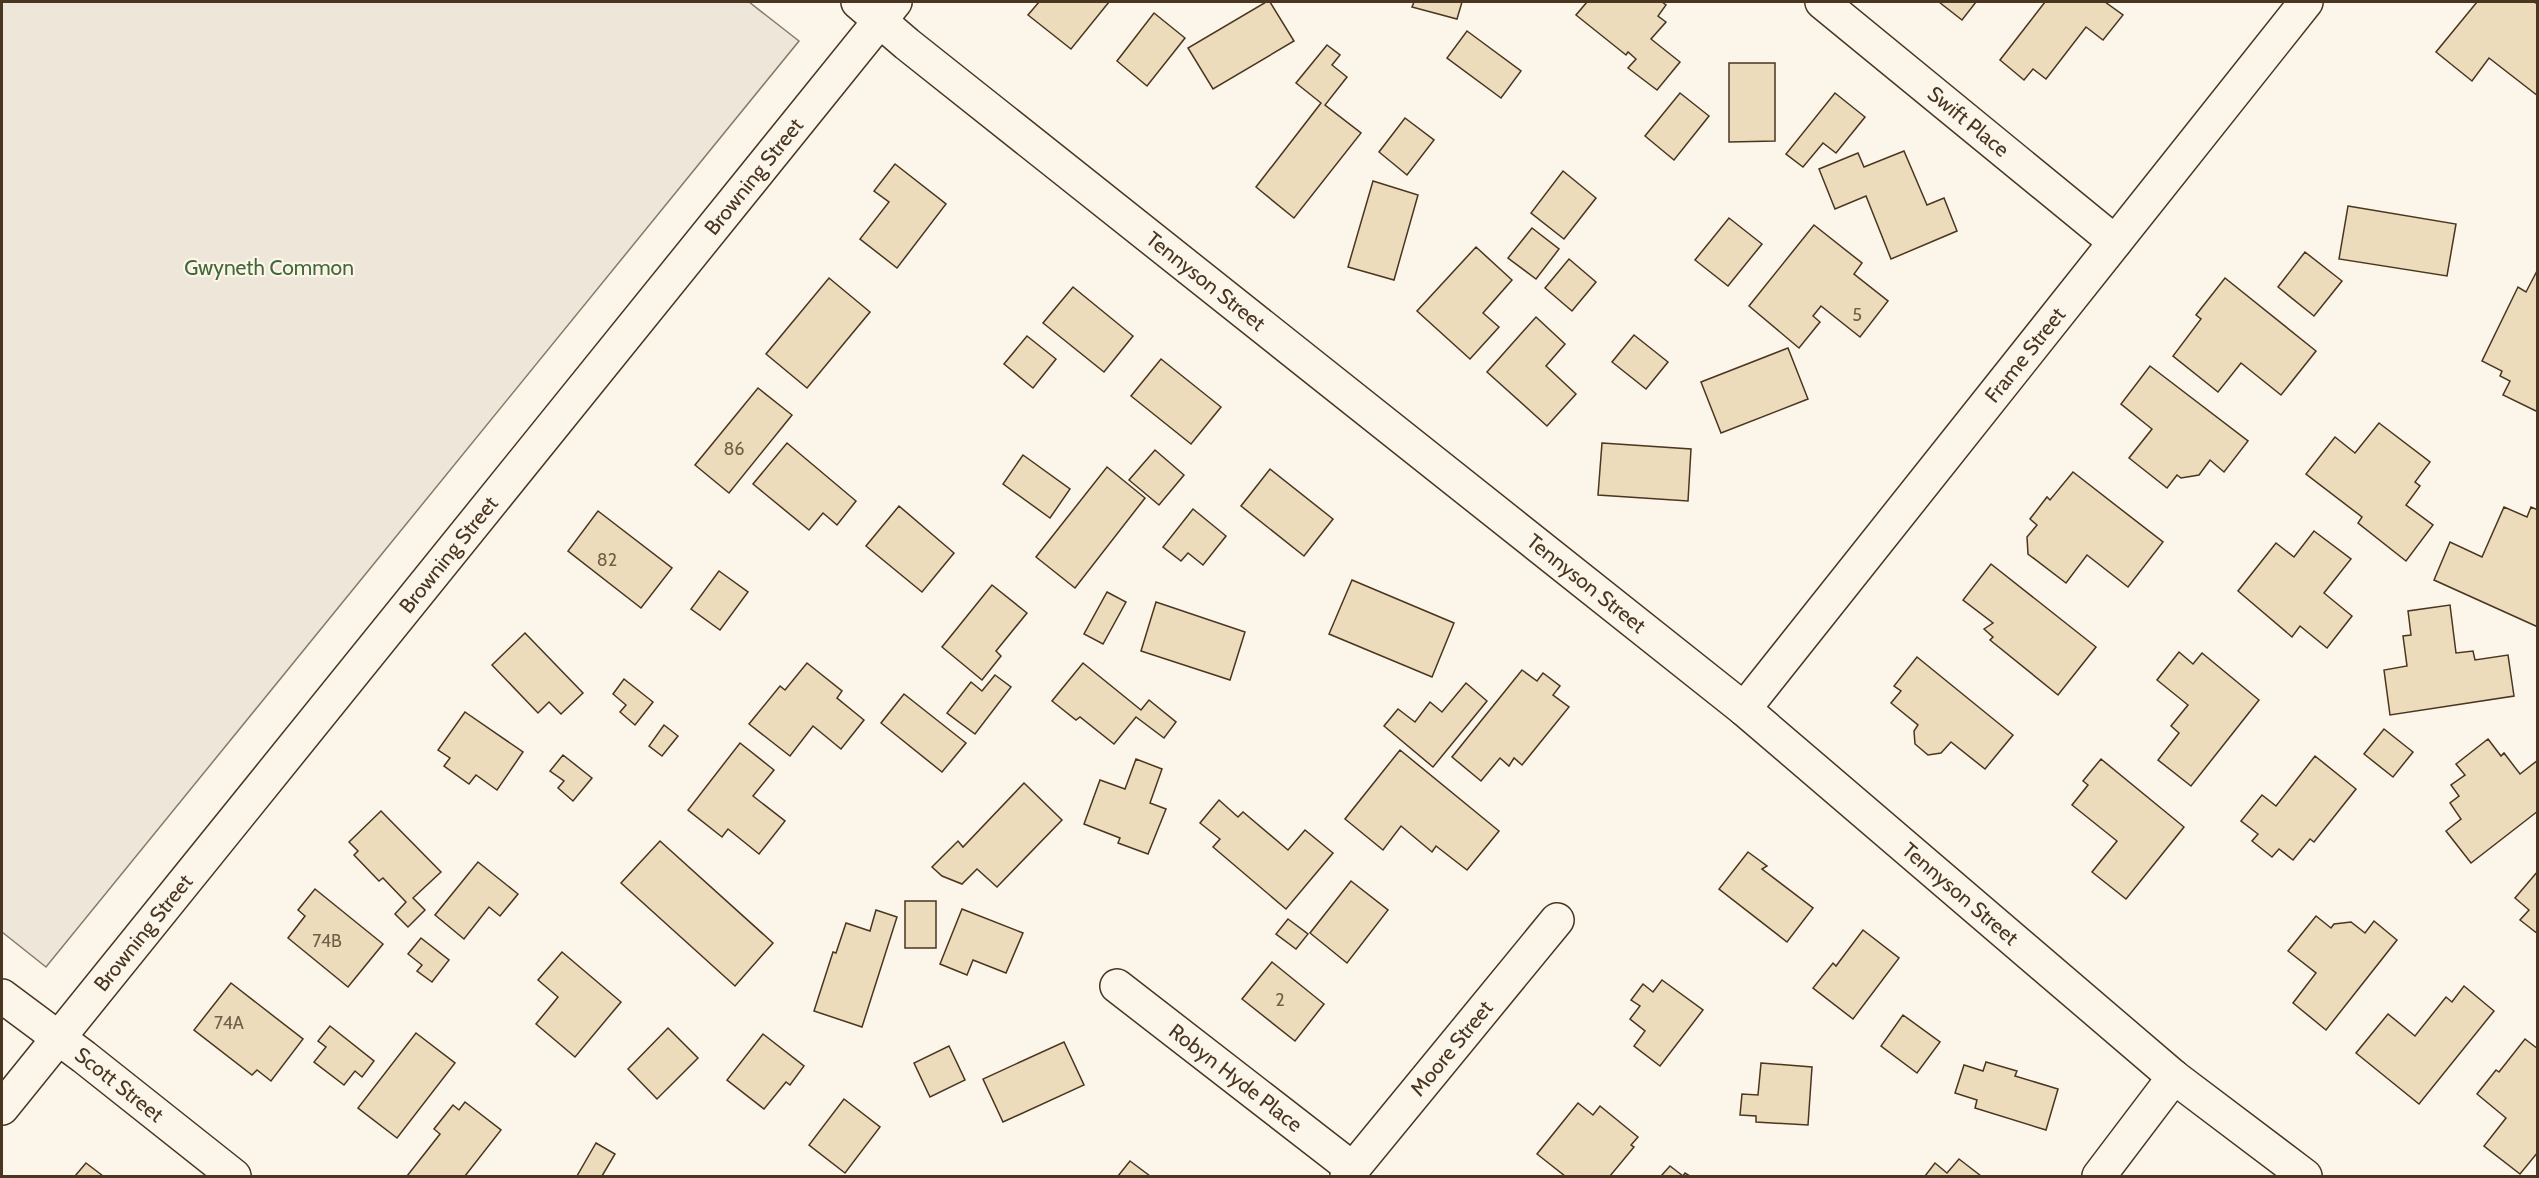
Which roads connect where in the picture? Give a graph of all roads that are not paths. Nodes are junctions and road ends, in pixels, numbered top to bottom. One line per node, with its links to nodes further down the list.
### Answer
1 (1822, 2): 4 (street, Swift Place)
2 (2306, 2): 4 (street, Frame Street)
3 (877, 8): 5 (street, Tennyson Street); 9 (street, Browning Street)
4 (2115, 242): 5 (street, Frame Street)
5 (1744, 709): 10 (street, Tennyson Street)
6 (1557, 921): 12 (street, Moore Street)
7 (1117, 986): 12 (street, Robyn Hyde Place)
8 (2, 996): 9 (street, Scott Street)
9 (57, 1039): 11 (street, Browning Street); 13 (street, Scott Street)
10 (2174, 1077): 14 (street); 15 (street, Tennyson Street)
11 (2, 1108)
12 (1350, 1173)
13 (234, 1176)
14 (2099, 1176)
15 (2304, 1176)

